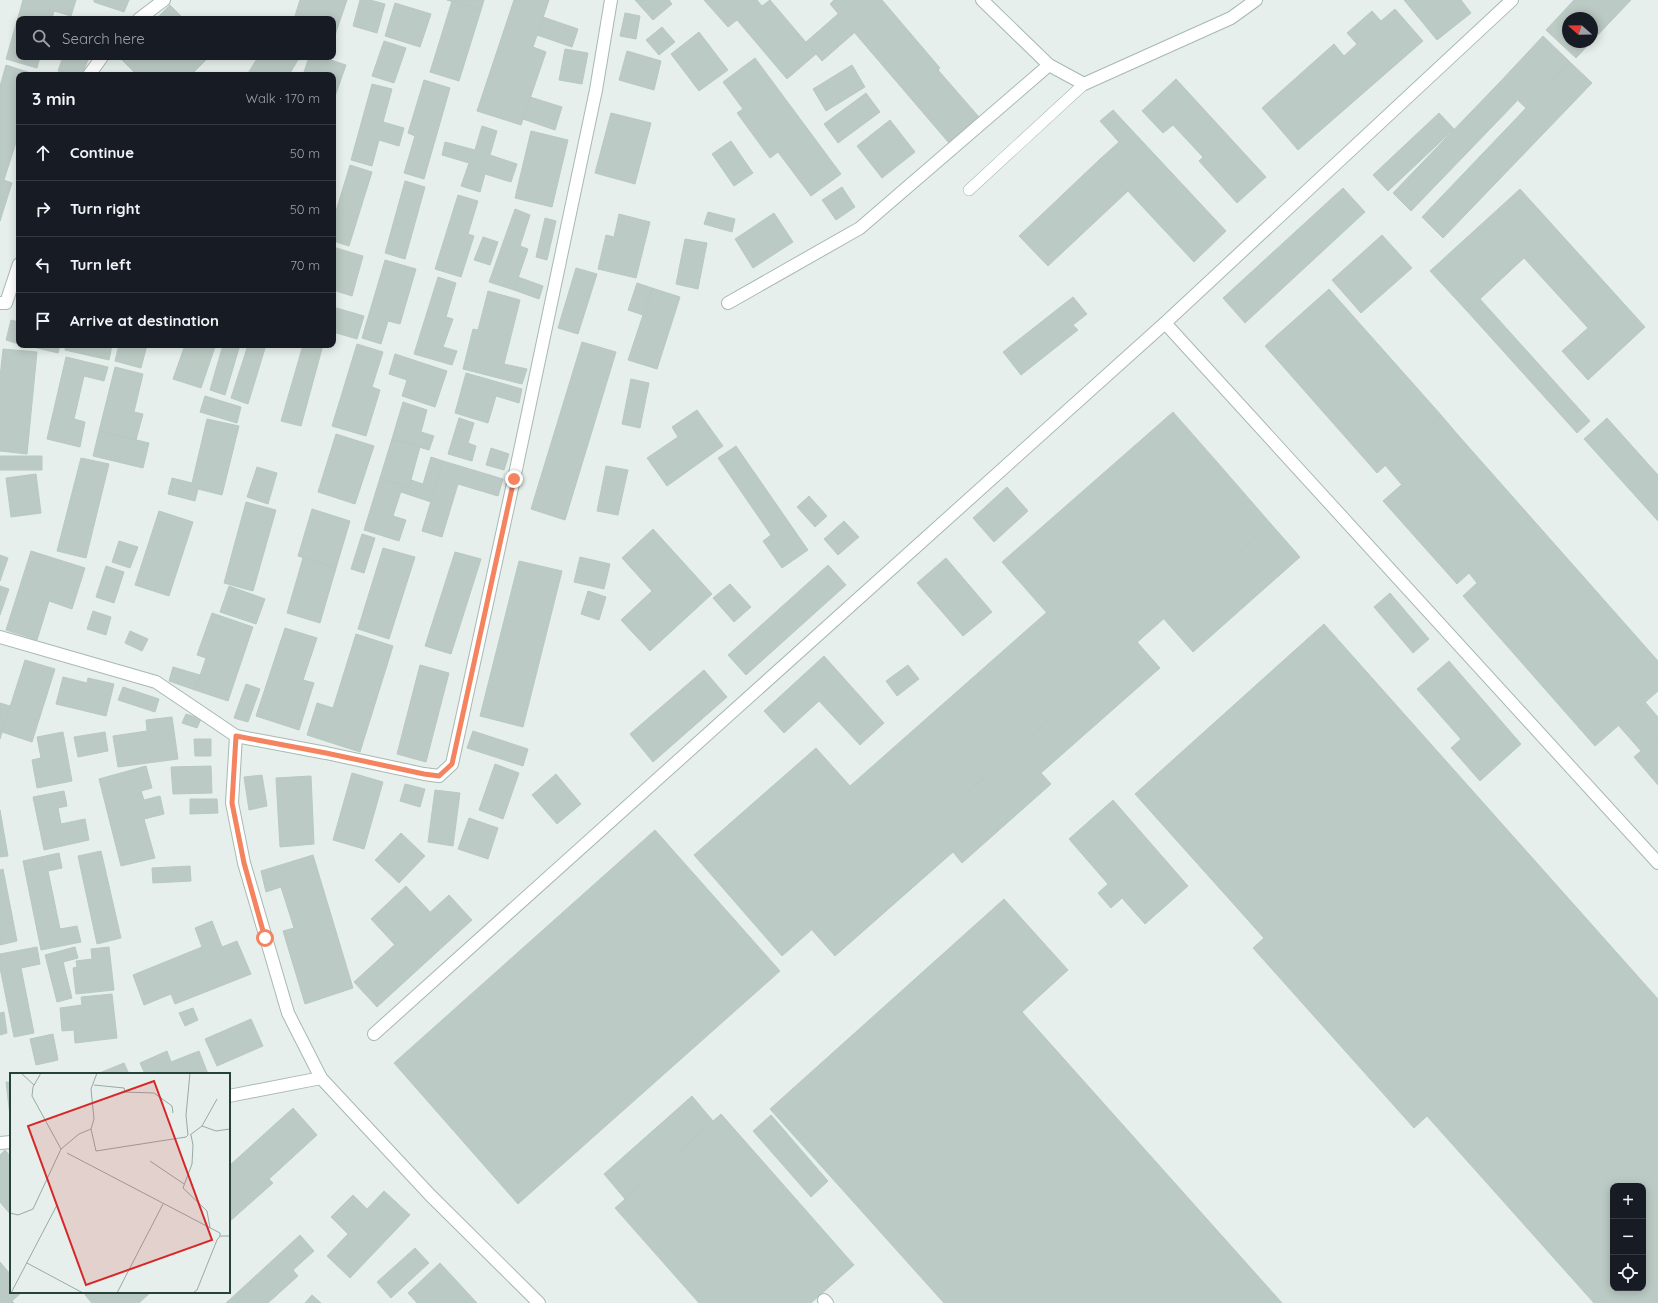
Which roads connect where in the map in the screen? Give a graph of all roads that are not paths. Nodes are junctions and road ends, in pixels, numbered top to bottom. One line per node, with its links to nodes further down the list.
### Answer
1 (164, 0): 6 (street)
2 (611, 0): 17 (street)
3 (982, 0): 8 (street)
4 (1256, 0): 10 (street)
5 (1512, 0): 15 (street)
6 (143, 16)
7 (100, 60): 9 (street)
8 (1049, 65): 10 (street); 14 (street)
9 (91, 72)
10 (1084, 84): 11 (lane)
11 (969, 190)
12 (16, 273): 13 (street)
13 (0, 303)
14 (728, 303)
15 (1165, 323): 18 (street); 19 (street)
16 (0, 637): 17 (street)
17 (236, 736): 20 (street)
18 (1658, 863)
19 (374, 1034)
20 (321, 1078): 21 (street); 24 (street)
21 (230, 1096)
22 (10, 1142): 23 (street)
23 (0, 1143)
24 (539, 1303)

